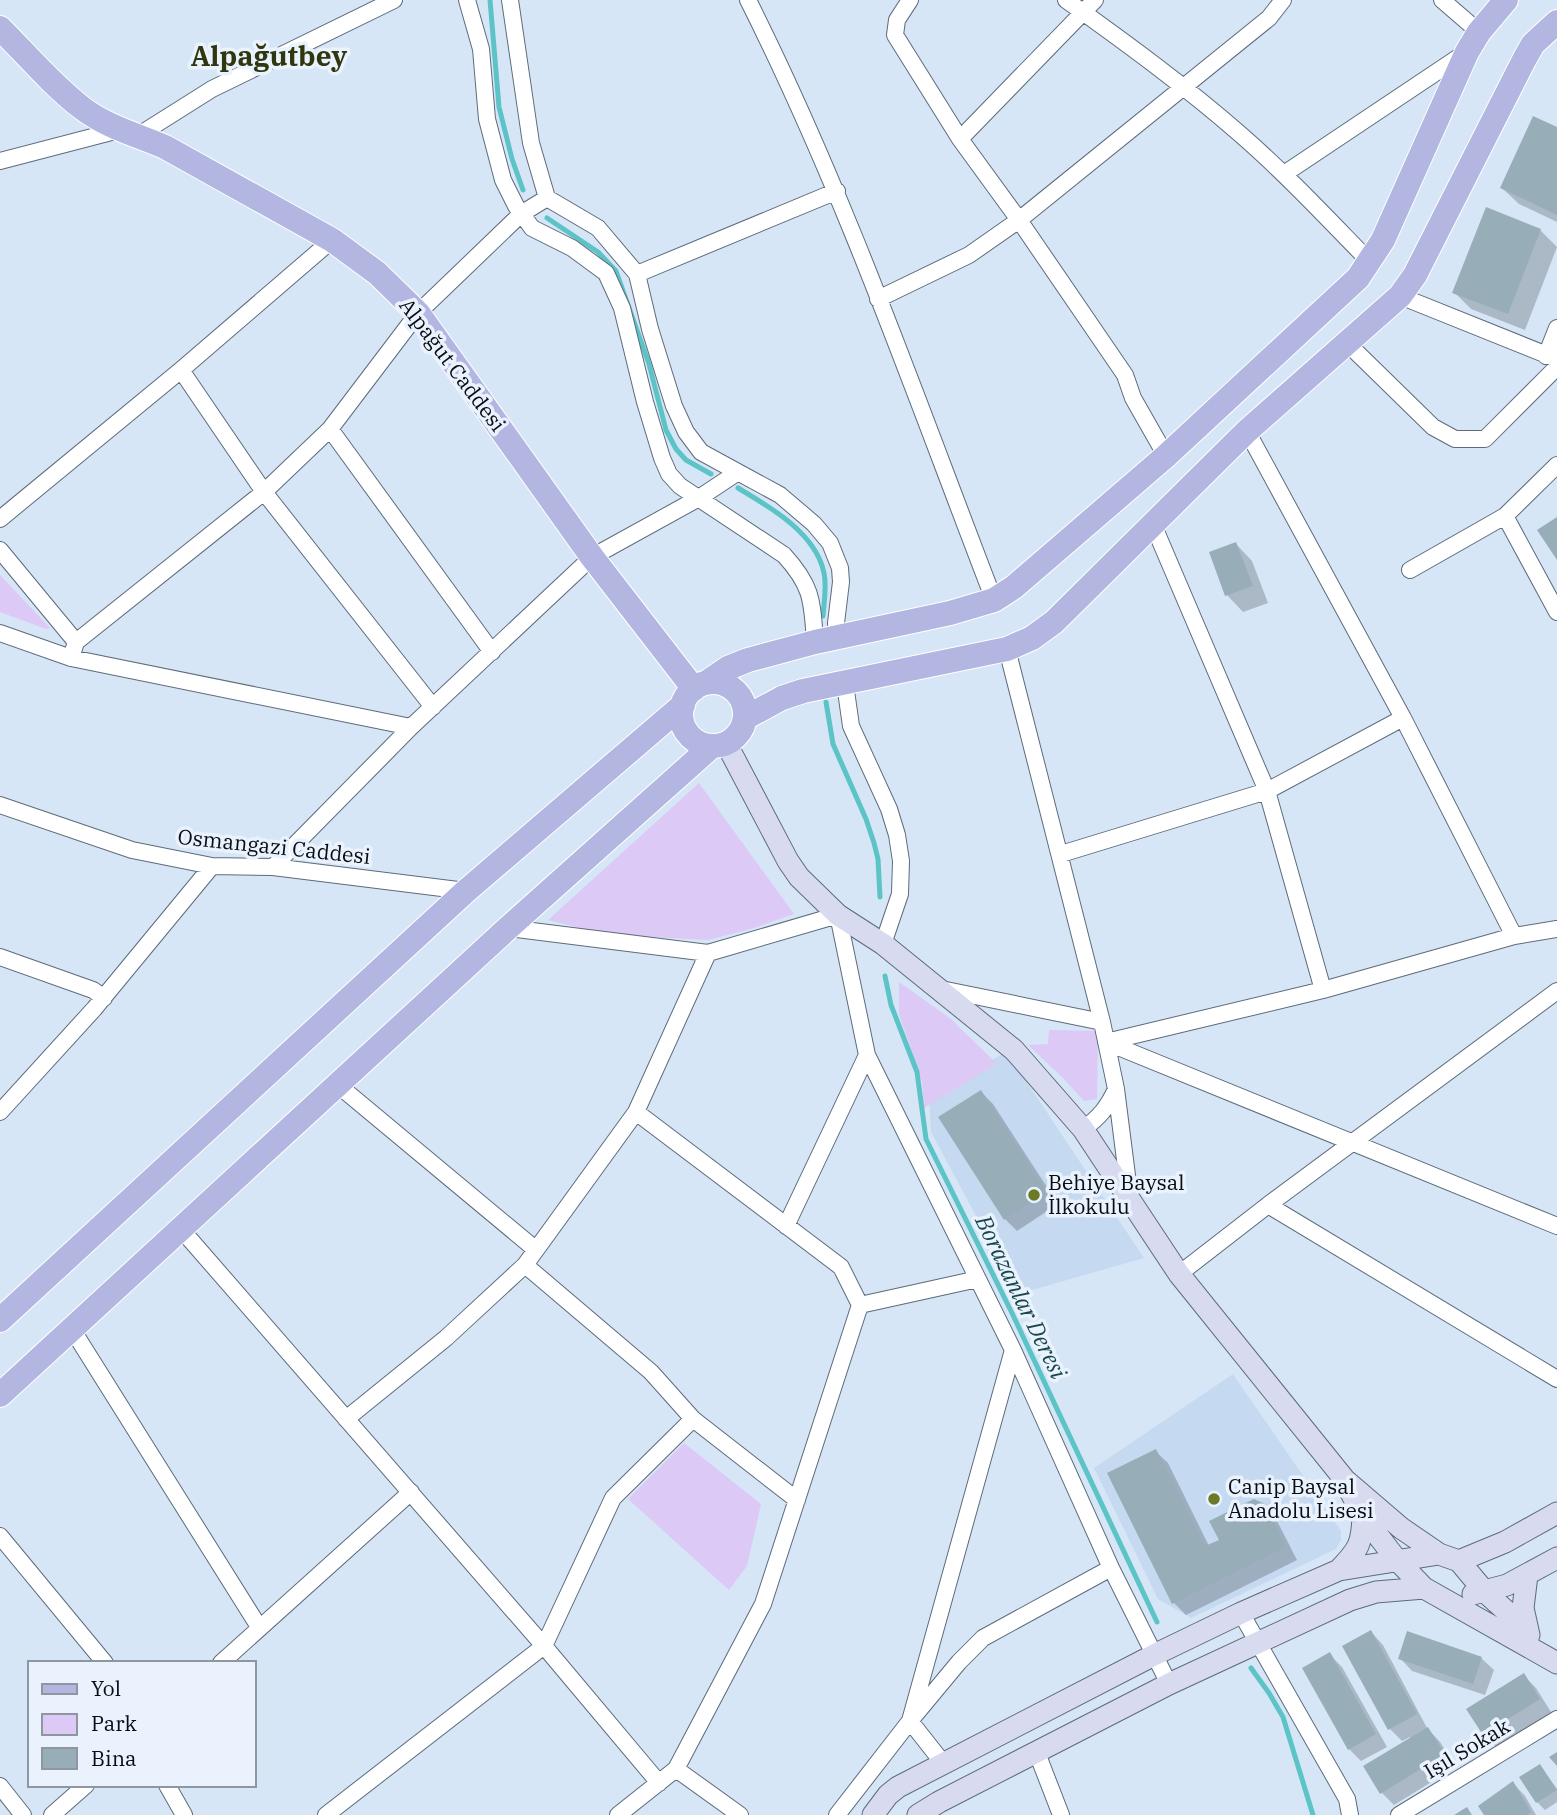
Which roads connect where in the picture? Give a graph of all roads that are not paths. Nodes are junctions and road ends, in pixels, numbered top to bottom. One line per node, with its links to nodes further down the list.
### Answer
1 (394, 0): 16 (street)
2 (467, 0): 22 (street)
3 (510, 0): 21 (street)
4 (748, 0): 20 (street)
5 (910, 0): 17 (street)
6 (1066, 0): 11 (street)
7 (1095, 0): 11 (street)
8 (1283, 0): 15 (street)
9 (1442, 0): 14 (street)
10 (1506, 0): 14 (main road)
11 (1082, 11): 15 (street); 17 (street)
12 (1557, 22): 27 (main road)
13 (0, 28): 16 (main road, Alpağut Caddesi)
14 (1473, 42): 19 (street); 25 (main road)
15 (1184, 88): 19 (street); 23 (street)
16 (129, 132): 18 (street); 24 (main road, Alpağut Caddesi)
17 (960, 139): 23 (street)
18 (0, 162)
19 (1284, 174): 25 (street)
20 (836, 191): 26 (street); 28 (street)
21 (547, 198): 22 (street); 26 (street)
22 (521, 214): 29 (street); 40 (street)
23 (1019, 220): 28 (street); 36 (street)
24 (332, 240): 29 (main road, Alpağut Caddesi); 33 (street)
25 (1370, 262): 36 (main road)
26 (637, 274): 38 (street)
27 (1400, 296): 31 (main road); 32 (street)
28 (878, 299): 47 (street)
29 (418, 313): 34 (street); 45 (main road, Alpağut Caddesi)
30 (1557, 328): 32 (street)
31 (1346, 342): 32 (street); 35 (main road)
32 (1553, 361)
33 (181, 370): 39 (street); 42 (street)
34 (330, 429): 39 (street); 53 (street)
35 (1247, 431): 43 (main road); 58 (street)
36 (1166, 456): 47 (main road)
37 (1557, 465): 41 (street)
38 (738, 472): 40 (street); 50 (street)
39 (264, 492): 52 (street); 56 (street)
40 (699, 498): 45 (street); 50 (street)
41 (1505, 516): 46 (street); 48 (street)
42 (0, 519)
43 (1153, 522): 51 (main road); 61 (street)
44 (0, 550): 52 (street)
45 (592, 557): 53 (street); 55 (main road, Alpağut Caddesi)
46 (1410, 570)
47 (994, 600): 50 (main road)
48 (1557, 612)
49 (0, 633): 52 (street)
50 (826, 640): 55 (main road)
51 (1007, 649): 54 (main road); 63 (street)
52 (73, 650): 59 (street)
53 (492, 652): 56 (street)
54 (845, 684): 57 (main road); 71 (street)
55 (694, 692): 57 (main road); 60 (main road); 66 (main road)
56 (433, 707): 59 (street)
57 (745, 718): 60 (main road)
58 (1403, 718): 61 (street); 70 (street)
59 (411, 727): 65 (street)
60 (719, 744): 67 (main road); 68 (main road)
61 (1267, 791): 63 (street); 75 (street)
62 (0, 805): 64 (street, Osmangazi Caddesi)
63 (1061, 854): 78 (street)
64 (212, 866): 65 (street, Osmangazi Caddesi); 77 (street)
65 (272, 867): 66 (street, Osmangazi Caddesi)
66 (466, 891): 97 (main road)
67 (838, 915): 71 (main road); 72 (street); 80 (street)
68 (508, 928): 72 (street); 81 (main road)
69 (1557, 929): 70 (street)
70 (1514, 936): 75 (street)
71 (883, 944): 74 (main road)
72 (708, 953): 84 (street)
73 (0, 957): 77 (street)
74 (941, 989): 78 (street); 85 (main road)
75 (1323, 990): 79 (street)
76 (1557, 991): 86 (street)
77 (104, 998): 83 (street)
78 (1102, 1022): 79 (street)
79 (1106, 1042): 82 (street); 86 (street)
80 (867, 1055): 89 (street); 95 (street)
81 (338, 1085): 91 (main road); 92 (street)
82 (1116, 1089): 85 (street); 87 (street)
83 (0, 1112)
84 (636, 1112): 89 (street); 92 (street)
85 (1083, 1129): 87 (main road)
86 (1350, 1142): 88 (street); 90 (street)
87 (1130, 1199): 94 (main road)
88 (1268, 1205): 94 (street); 100 (street)
89 (786, 1226): 96 (street)
90 (1557, 1226)
91 (181, 1229): 98 (main road); 102 (street)
92 (535, 1249): 93 (street)
93 (525, 1265): 102 (street); 103 (street)
94 (1179, 1274): 104 (main road)
95 (978, 1279): 96 (street); 99 (street)
96 (860, 1305): 106 (street)
97 (0, 1320)
98 (72, 1329): 101 (main road); 121 (street)
99 (1013, 1350): 114 (street); 131 (street)
100 (1557, 1379)
101 (0, 1395)
102 (346, 1419): 105 (street)
103 (693, 1419): 106 (street); 124 (street)
104 (1345, 1480): 108 (main road); 110 (main road)
105 (411, 1492): 121 (street); 124 (street)
106 (797, 1500): 134 (street)
107 (1557, 1513): 113 (main road)
108 (1363, 1517): 112 (main road); 115 (main road)
109 (0, 1536): 127 (street)
110 (1439, 1553): 112 (main road); 113 (main road)
111 (1557, 1558): 116 (main road)
112 (1396, 1559): 115 (main road); 117 (main road)
113 (1460, 1561): 118 (main road)
114 (1111, 1568): 125 (street); 131 (street)
115 (1339, 1570): 120 (main road)
116 (1527, 1576): 118 (main road); 122 (main road)
117 (1424, 1588): 119 (main road); 123 (main road)
118 (1485, 1592): 119 (main road); 122 (main road)
119 (1444, 1597): 126 (main road)
120 (1241, 1613): 123 (street); 125 (main road)
121 (259, 1627): 128 (street)
122 (1526, 1629): 126 (main road)
123 (1259, 1642): 129 (main road); 149 (street)
124 (544, 1646): 135 (street); 142 (street)
125 (1154, 1655): 129 (street); 133 (main road)
126 (1548, 1658)
127 (103, 1661)
128 (223, 1661)
129 (1169, 1685): 132 (main road)
130 (1557, 1719): 150 (street, Işıl Sokak)
131 (910, 1721): 133 (street); 145 (street)
132 (1037, 1753): 147 (main road); 148 (street)
133 (943, 1763): 146 (main road)
134 (676, 1769): 135 (street); 144 (street)
135 (659, 1783): 143 (street)
136 (0, 1786): 139 (street)
137 (84, 1787): 140 (street)
138 (168, 1787): 141 (street)
139 (23, 1815)
140 (52, 1815)
141 (184, 1815)
142 (326, 1815)
143 (618, 1815)
144 (740, 1815)
145 (836, 1815)
146 (873, 1815)
147 (918, 1815)
148 (1061, 1815)
149 (1350, 1815)
150 (1399, 1815)

